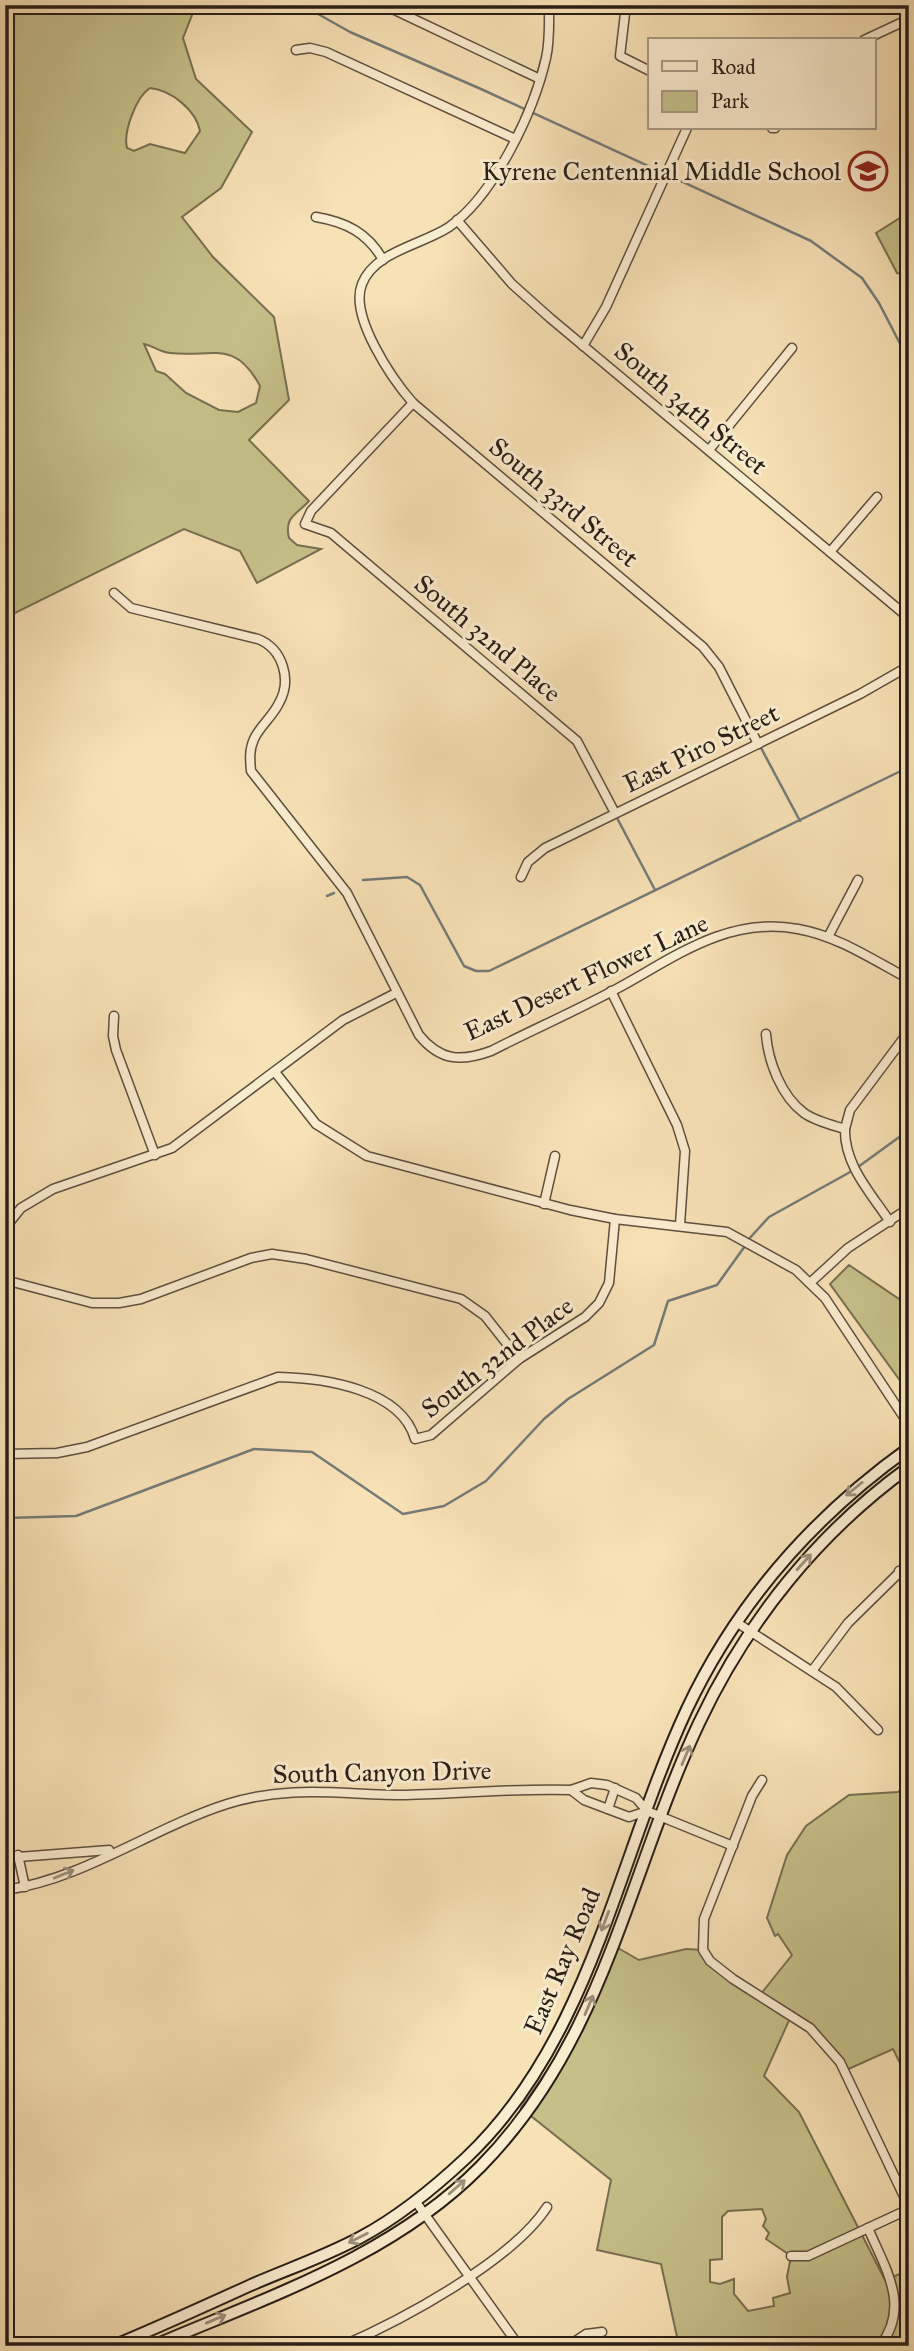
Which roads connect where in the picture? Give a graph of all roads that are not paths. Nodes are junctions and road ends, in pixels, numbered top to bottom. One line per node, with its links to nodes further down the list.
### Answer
1 (384, 5): 8 (street)
2 (550, 5): 8 (street)
3 (626, 5): 7 (street)
4 (909, 19): 5 (street)
5 (868, 38)
6 (296, 50): 10 (street)
7 (648, 70)
8 (540, 79): 10 (street)
9 (686, 130): 14 (street)
10 (513, 138): 12 (street)
11 (316, 217): 13 (street)
12 (457, 220): 13 (street); 14 (street, South 34th Street)
13 (383, 260): 16 (street, South 33rd Street)
14 (583, 346): 17 (street, South 34th Street)
15 (792, 348): 17 (street)
16 (412, 403): 23 (street, South 33rd Street); 24 (street, South 32nd Place)
17 (709, 450): 19 (street, South 34th Street)
18 (877, 497): 19 (street)
19 (830, 552): 21 (street, South 34th Street)
20 (114, 593): 30 (street)
21 (909, 618)
22 (909, 666): 23 (street, East Piro Street)
23 (758, 744): 24 (street, East Piro Street)
24 (615, 813): 25 (street, East Piro Street)
25 (521, 877)
26 (858, 880): 27 (street)
27 (828, 937): 28 (street); 29 (street, East Desert Flower Lane)
28 (909, 979)
29 (611, 991): 30 (street, East Desert Flower Lane); 42 (street)
30 (396, 993): 34 (street)
31 (114, 1016): 36 (street)
32 (909, 1031): 35 (street)
33 (766, 1034): 35 (street)
34 (275, 1072): 36 (street); 38 (street)
35 (845, 1129): 41 (street)
36 (155, 1155): 43 (street)
37 (555, 1156): 38 (street)
38 (544, 1204): 40 (street)
39 (909, 1208): 41 (street)
40 (615, 1219): 42 (street); 46 (street, South 32nd Place)
41 (890, 1222): 45 (street)
42 (680, 1225): 45 (street)
43 (5, 1228)
44 (5, 1280): 46 (street)
45 (811, 1282): 47 (street)
46 (519, 1359): 49 (street, South 32nd Place)
47 (909, 1425)
48 (909, 1448): 54 (main road, East Ray Road, one-way to 54)
49 (5, 1454)
50 (909, 1467): 55 (main road, East Ray Road, one-way to 50)
51 (909, 1563): 52 (street)
52 (899, 1571): 53 (street); 56 (street)
53 (909, 1582)
54 (736, 1622): 55 (street); 62 (main road, East Ray Road)
55 (751, 1630): 56 (street); 62 (main road, East Ray Road, one-way to 55)
56 (812, 1671): 57 (street)
57 (878, 1730)
58 (762, 1780): 63 (street)
59 (615, 1788): 60 (street, South Canyon Drive); 61 (street); 62 (street)
60 (571, 1790): 61 (street); 64 (street, South Canyon Drive)
61 (608, 1809): 62 (street)
62 (655, 1815): 63 (street); 69 (main road, East Ray Road, one-way to 69); 72 (main road, East Ray Road, one-way to 62)
63 (733, 1846): 71 (street)
64 (119, 1849): 65 (street, South Canyon Drive); 67 (street, South Canyon Drive, one-way to 64)
65 (18, 1855): 66 (street, South Canyon Drive); 67 (street)
66 (5, 1858)
67 (25, 1887): 68 (street, South Canyon Drive)
68 (5, 1890)
69 (416, 2202): 72 (street); 77 (main road, East Ray Road, one-way to 77)
70 (547, 2207): 75 (street)
71 (909, 2208): 73 (street)
72 (425, 2215): 75 (street); 78 (main road, East Ray Road, one-way to 72)
73 (868, 2228): 74 (street); 82 (street)
74 (791, 2256)
75 (469, 2275): 79 (street); 80 (street)
76 (602, 2332): 81 (street)
77 (113, 2346)
78 (153, 2346)
79 (342, 2346)
80 (519, 2346)
81 (568, 2346)
82 (880, 2346)

